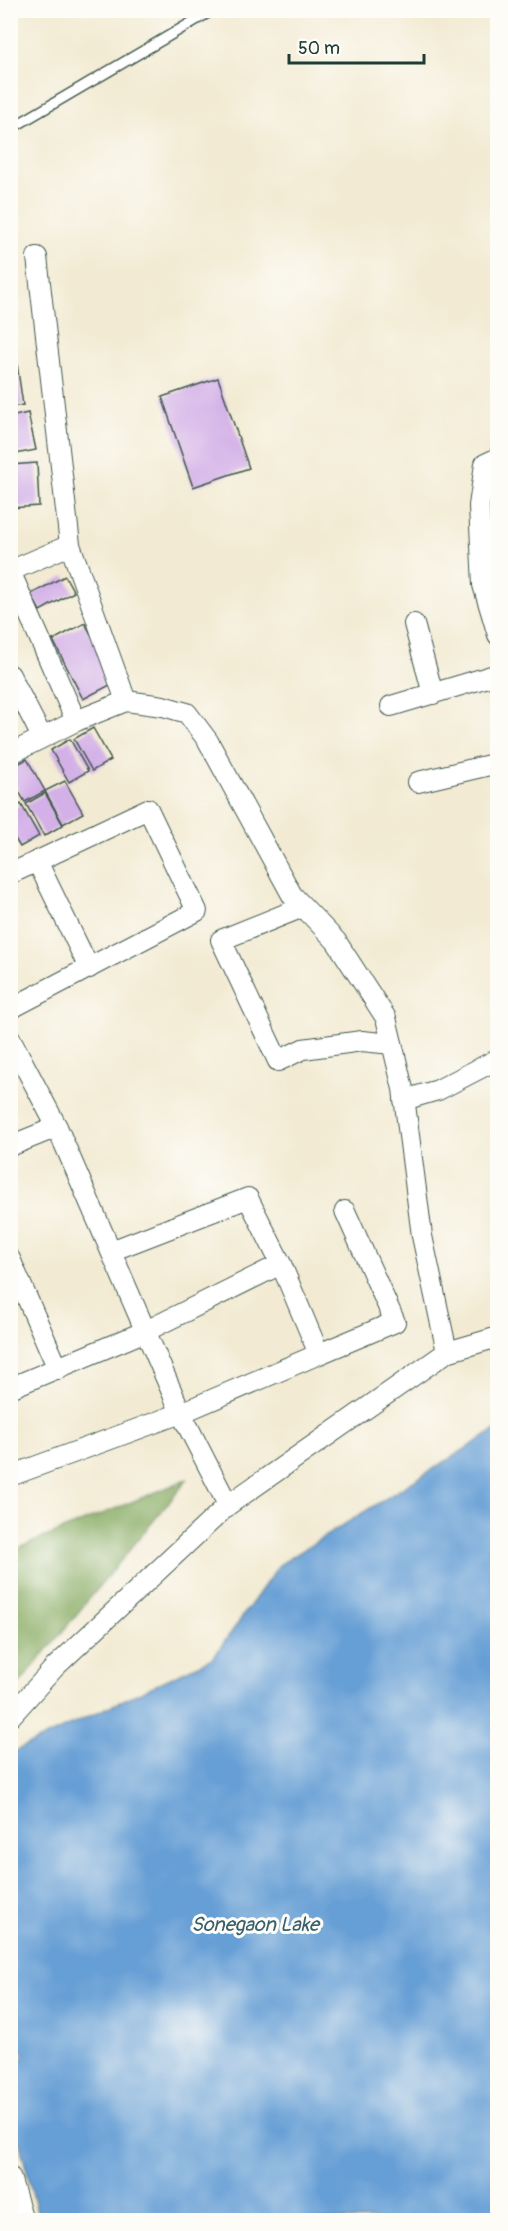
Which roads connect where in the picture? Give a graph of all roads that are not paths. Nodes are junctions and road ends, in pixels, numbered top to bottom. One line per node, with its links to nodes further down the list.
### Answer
1 (213, 10): 2 (lane)
2 (10, 129)
3 (37, 257): 5 (street)
4 (498, 458): 6 (street)
5 (70, 545): 7 (street); 13 (street)
6 (490, 561): 9 (street)
7 (10, 571): 15 (street)
8 (414, 624): 12 (street)
9 (497, 632)
10 (498, 674): 12 (street)
11 (10, 675): 16 (street)
12 (433, 694): 14 (street)
13 (126, 700): 15 (street); 22 (street)
14 (391, 706)
15 (76, 721): 16 (street)
16 (42, 737): 17 (street)
17 (10, 754)
18 (498, 763): 19 (street)
19 (418, 782)
20 (37, 861): 21 (street); 23 (street); 23 (street)
21 (10, 874)
22 (303, 907): 26 (street); 26 (street)
23 (89, 968): 24 (street)
24 (10, 1009)
25 (10, 1038): 29 (street)
26 (392, 1044): 28 (street)
27 (498, 1059): 28 (street)
28 (404, 1100): 37 (street)
29 (57, 1127): 30 (street); 32 (street)
30 (10, 1146)
31 (345, 1211): 38 (street)
32 (111, 1251): 34 (street); 35 (street)
33 (10, 1259): 39 (street)
34 (281, 1264): 35 (street); 38 (street)
35 (146, 1330): 39 (street); 41 (street)
36 (498, 1337): 37 (street)
37 (447, 1352): 43 (street)
38 (319, 1354): 41 (street)
39 (58, 1369): 40 (street)
40 (10, 1388)
41 (181, 1413): 42 (street); 43 (street)
42 (11, 1475)
43 (228, 1505): 44 (street)
44 (10, 1717)
45 (10, 2177): 46 (street)
46 (23, 2220)

